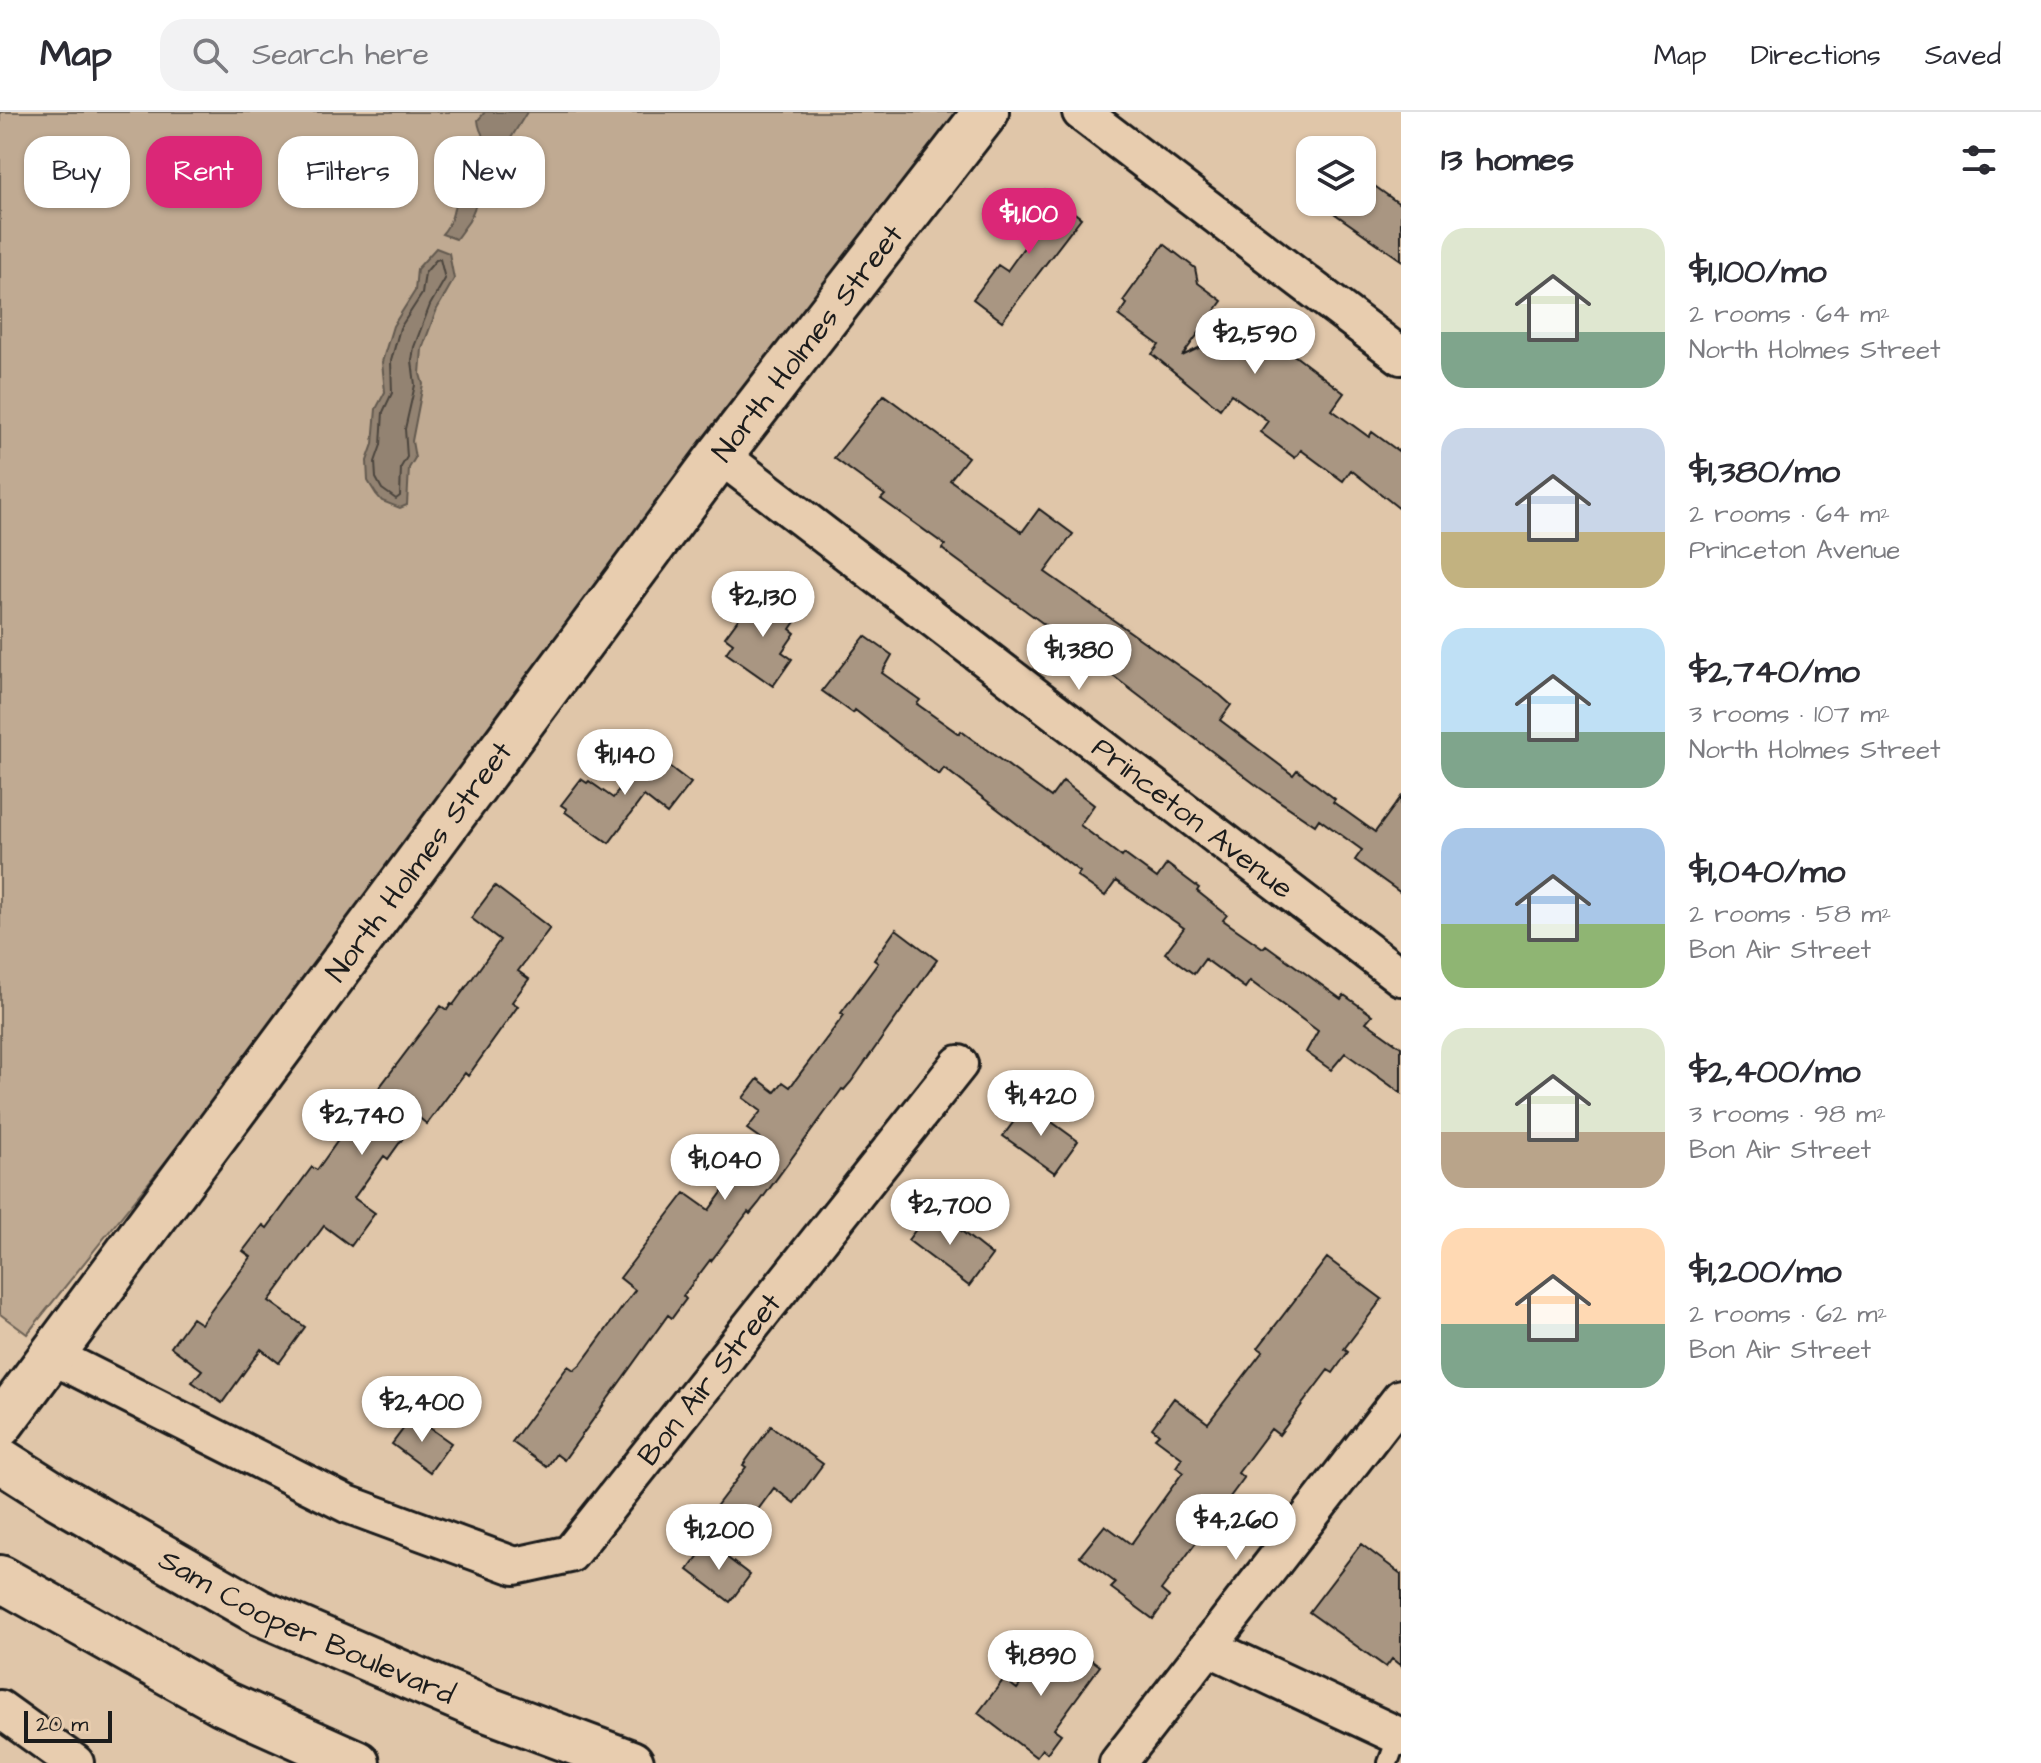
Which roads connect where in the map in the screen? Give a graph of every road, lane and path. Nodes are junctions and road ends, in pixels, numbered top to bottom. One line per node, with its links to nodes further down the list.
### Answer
1 (986, 112): 4 (main road, North Holmes Street)
2 (1081, 112): 3 (street)
3 (1401, 356)
4 (720, 455): 5 (street, Princeton Avenue); 7 (main road, North Holmes Street)
5 (1401, 977)
6 (959, 1064): 7 (street, Bon Air Street)
7 (53, 1356): 9 (main road, North Holmes Street)
8 (1401, 1398): 12 (street)
9 (0, 1425)
10 (0, 1460): 17 (main road, Sam Cooper Boulevard)
11 (2, 1580): 16 (main road)
12 (1208, 1647): 14 (street); 18 (street)
13 (0, 1709): 15 (street)
14 (1396, 1745)
15 (75, 1763)
16 (357, 1763)
17 (631, 1763)
18 (1118, 1763)

